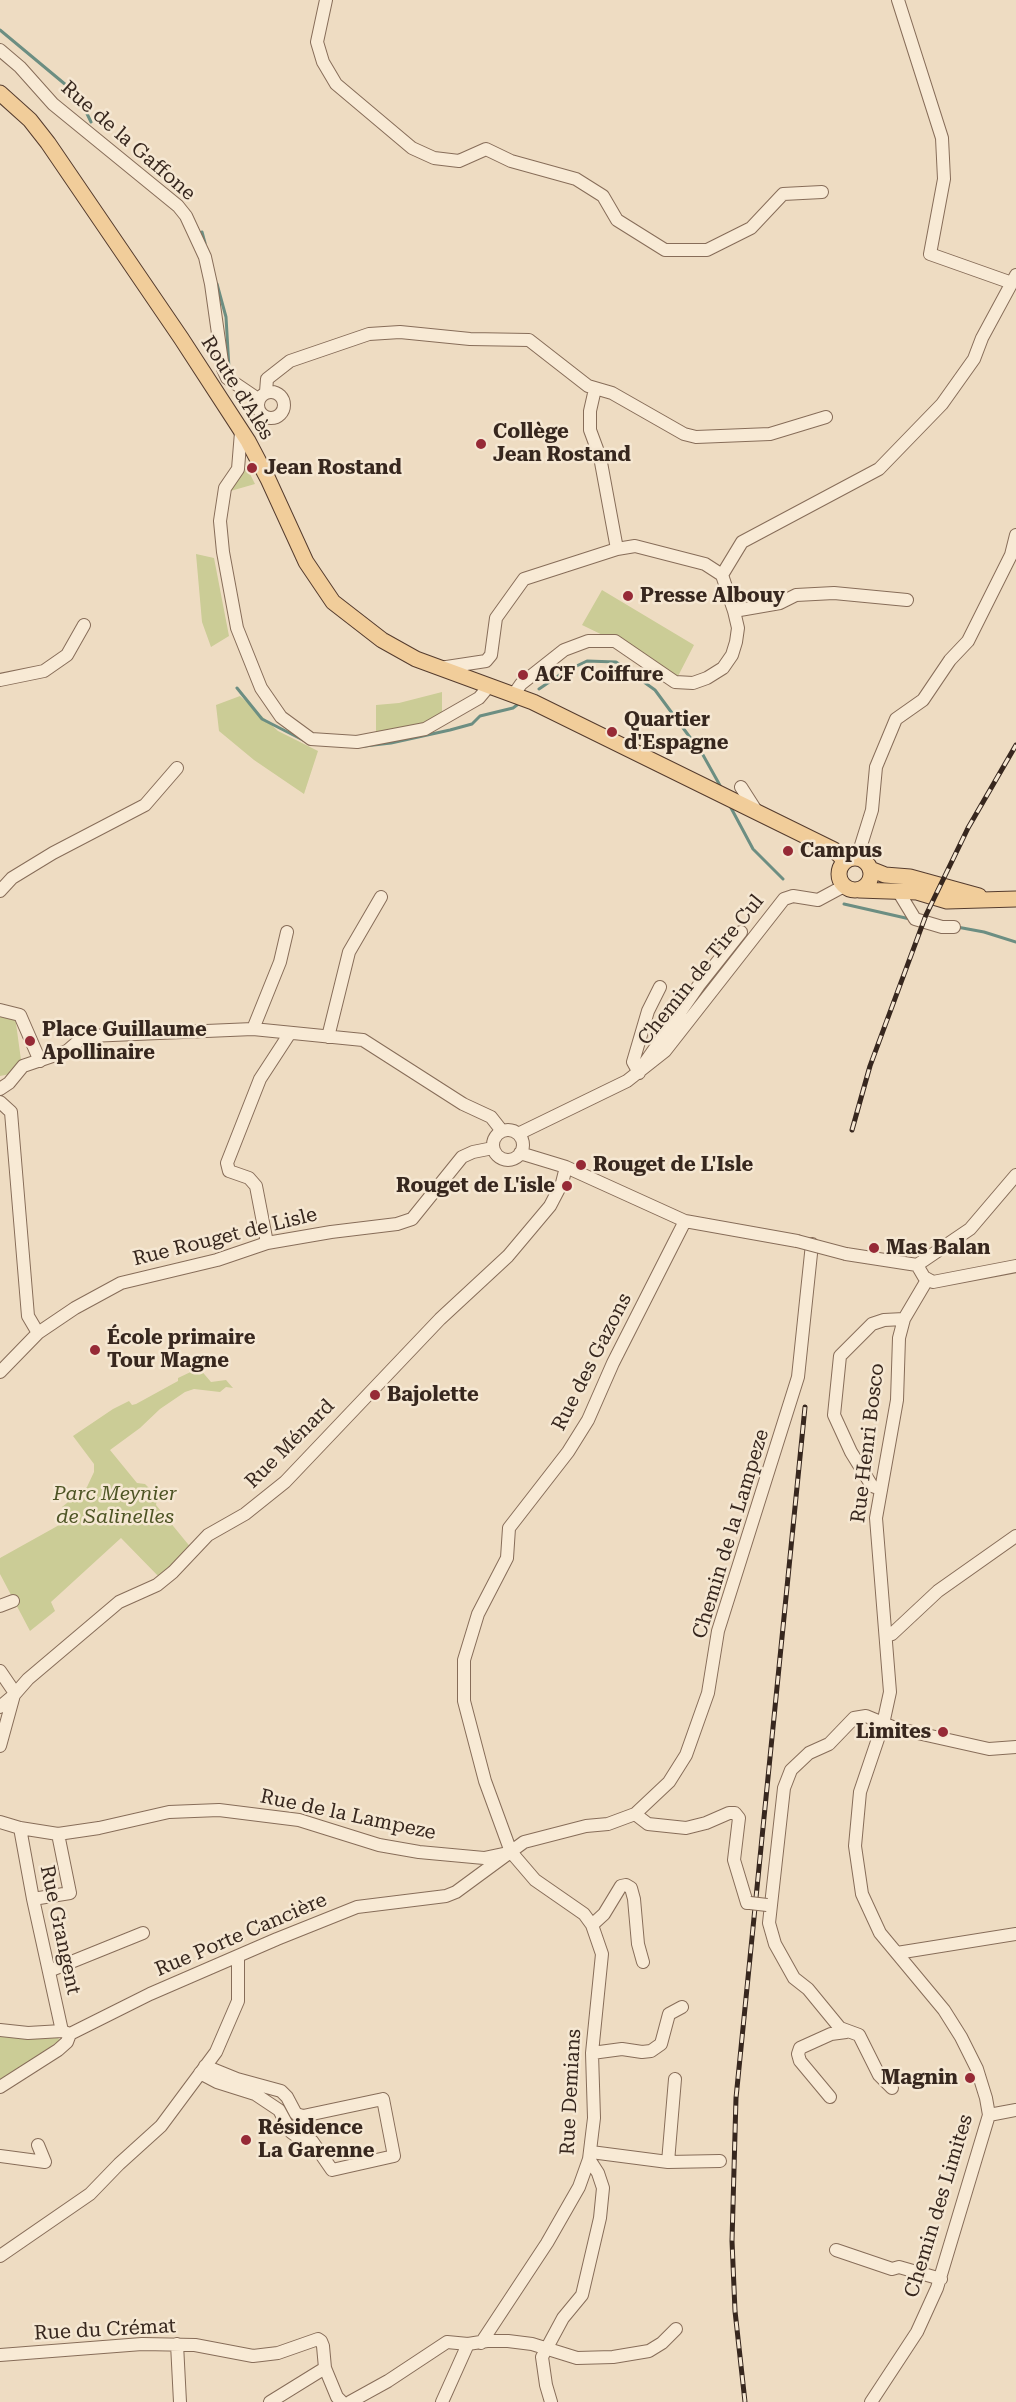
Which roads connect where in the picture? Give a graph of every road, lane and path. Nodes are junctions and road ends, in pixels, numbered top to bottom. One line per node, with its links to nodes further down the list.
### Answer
1 (326, 0): 5 (street)
2 (898, 0): 6 (street)
3 (0, 50): 7 (street, Rue de la Gaffone)
4 (0, 93): 9 (main road, Route d'Alès)
5 (822, 192)
6 (1014, 279): 12 (street)
7 (595, 388): 8 (street); 11 (street)
8 (826, 417)
9 (241, 432): 16 (main road, Route d'Alès); 18 (street)
10 (1016, 535): 23 (street)
11 (617, 549): 12 (street); 16 (street)
12 (722, 575): 14 (street)
13 (907, 600): 14 (street)
14 (734, 611): 19 (street)
15 (84, 625): 17 (street)
16 (439, 668): 18 (main road, Route d'Alès)
17 (0, 680)
18 (489, 686): 19 (main road, Route d'Alès)
19 (514, 694): 22 (main road, Route d'Alès)
20 (177, 768): 26 (street)
21 (741, 787): 22 (street)
22 (753, 811): 23 (main road, Route d'Alès)
23 (851, 860): 24 (main road); 25 (main road)
24 (870, 869): 25 (main road); 30 (main road)
25 (851, 888): 27 (main road); 40 (street, Chemin de Tire Cul)
26 (0, 891)
27 (898, 891): 30 (main road); 31 (street)
28 (381, 897): 38 (street)
29 (1016, 899): 30 (main road)
30 (994, 900)
31 (954, 927)
32 (287, 932): 36 (street)
33 (741, 932): 40 (street)
34 (660, 987): 40 (street)
35 (0, 1010): 39 (street)
36 (253, 1029): 37 (street); 39 (street)
37 (291, 1033): 38 (street); 50 (street)
38 (328, 1037): 43 (street)
39 (40, 1061): 41 (street)
40 (639, 1073): 44 (street, Chemin de Tire Cul)
41 (0, 1089)
42 (0, 1102): 56 (street)
43 (502, 1131): 44 (street); 45 (street)
44 (519, 1134): 46 (street)
45 (493, 1148): 46 (street); 50 (street, Rue Rouget de Lisle)
46 (520, 1154): 47 (street)
47 (566, 1167): 49 (street); 64 (street, Rue Ménard)
48 (1016, 1174): 52 (street)
49 (685, 1221): 51 (street, bridge); 74 (street, Rue des Gazons)
50 (267, 1243): 56 (street, Rue Rouget de Lisle)
51 (812, 1244): 52 (street, bridge); 70 (street, Chemin de la Lampeze)
52 (917, 1265): 54 (street)
53 (1016, 1266): 54 (street)
54 (927, 1280): 55 (street, Rue Henri Bosco)
55 (904, 1319): 58 (street, Rue Henri Bosco); 58 (street)
56 (38, 1333): 57 (street, Rue Rouget de Lisle)
57 (0, 1372)
58 (880, 1489): 62 (street, Rue Henri Bosco)
59 (1016, 1536): 62 (street)
60 (13, 1601): 61 (street)
61 (0, 1606)
62 (886, 1636): 67 (street, Rue Henri Bosco)
63 (0, 1671): 64 (street)
64 (15, 1694): 65 (street, Rue Ménard); 66 (street)
65 (0, 1707)
66 (4, 1717): 68 (street)
67 (883, 1724): 69 (street); 76 (street); 80 (street, Chemin des Limites)
68 (0, 1746)
69 (1016, 1747)
70 (635, 1814): 74 (street); 76 (street, bridge)
71 (0, 1822): 72 (street, Rue de la Lampeze)
72 (20, 1828): 73 (street, Rue de la Lampeze); 75 (street, Rue Grangent)
73 (58, 1834): 74 (street, Rue de la Lampeze); 75 (street)
74 (510, 1852): 77 (street, Rue Demians); 81 (street, Rue Porte Cancière)
75 (33, 1899): 83 (street, Rue Grangent)
76 (769, 1905): 86 (street)
77 (592, 1925): 82 (street); 88 (street, Rue Demians)
78 (143, 1933): 83 (street)
79 (1016, 1934): 80 (street)
80 (897, 1953): 95 (street, Chemin des Limites)
81 (237, 1956): 87 (street, Rue Porte Cancière); 89 (street)
82 (643, 1962)
83 (49, 1971): 87 (street, Rue Grangent)
84 (682, 2007): 88 (street)
85 (0, 2030): 87 (street)
86 (846, 2031): 92 (street); 93 (street)
87 (66, 2033): 91 (street, Rue Porte Cancière)
88 (592, 2053): 98 (street, Rue Demians)
89 (203, 2070): 89 (street); 102 (street)
90 (675, 2079): 100 (street)
91 (0, 2087)
92 (892, 2088)
93 (830, 2097)
94 (1016, 2110): 95 (street)
95 (989, 2115): 103 (street, Chemin des Limites)
96 (38, 2145): 97 (street)
97 (0, 2156)
98 (590, 2156): 100 (street); 106 (street, Rue Demians); 107 (street)
99 (720, 2161): 100 (street)
100 (668, 2162)
101 (836, 2250): 103 (street)
102 (0, 2256)
103 (941, 2279): 110 (street, Chemin des Limites)
104 (675, 2329): 107 (street)
105 (177, 2344): 108 (street, Rue du Crémat); 109 (street, Rue du Crémat); 111 (street)
106 (474, 2344): 107 (street); 114 (street); 115 (street, Rue Demians)
107 (545, 2348): 116 (street)
108 (0, 2355)
109 (325, 2368): 112 (street); 113 (street, Rue du Crémat)
110 (875, 2401)
111 (180, 2402)
112 (270, 2402)
113 (342, 2402)
114 (350, 2402)
115 (442, 2402)
116 (551, 2402)

